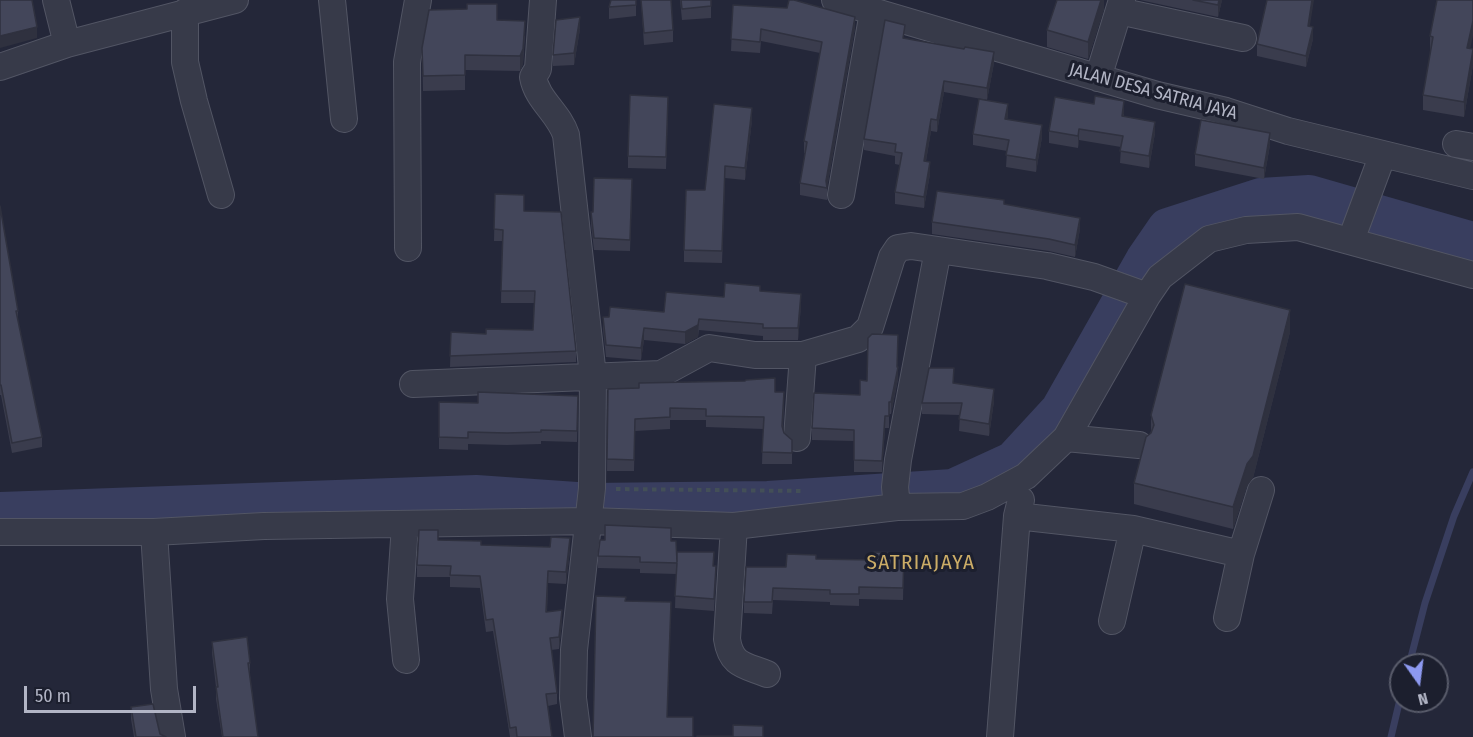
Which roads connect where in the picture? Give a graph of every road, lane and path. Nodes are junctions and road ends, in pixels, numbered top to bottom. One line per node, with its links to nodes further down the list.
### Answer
1 (56, 0): 12 (street)
2 (235, 0): 9 (street)
3 (332, 0): 15 (street)
4 (418, 0): 21 (street)
5 (543, 0): 26 (street)
6 (835, 0): 10 (street, JALAN DESA SATRIA JAYA)
7 (1120, 5): 11 (street); 14 (street)
8 (908, 11): 10 (street, JALAN DESA SATRIA JAYA); 14 (street, JALAN DESA SATRIA JAYA)
9 (185, 12): 12 (street); 18 (street)
10 (873, 12): 19 (street)
11 (1243, 38)
12 (67, 44): 13 (street)
13 (0, 67)
14 (1098, 78): 16 (street, JALAN DESA SATRIA JAYA)
15 (344, 118)
16 (1382, 157): 17 (street, JALAN DESA SATRIA JAYA); 20 (street)
17 (1473, 176)
18 (221, 195)
19 (841, 195)
20 (1351, 240): 23 (street); 24 (street)
21 (408, 248)
22 (938, 250): 24 (street); 25 (street); 35 (street)
23 (1473, 275)
24 (1147, 296): 29 (street)
25 (803, 355): 26 (street); 28 (street)
26 (593, 376): 27 (street); 32 (street)
27 (413, 384)
28 (797, 438)
29 (1066, 438): 30 (street); 31 (street)
30 (1139, 445)
31 (1026, 476): 35 (street); 36 (street)
32 (591, 488): 34 (path); 37 (street)
33 (1261, 490): 43 (street)
34 (809, 491)
35 (897, 507): 39 (street)
36 (1017, 516): 40 (street); 50 (street)
37 (589, 521): 38 (street); 39 (street); 49 (street)
38 (405, 525): 42 (street); 46 (street)
39 (734, 526): 47 (street)
40 (1133, 529): 43 (street); 45 (street)
41 (0, 532): 42 (street)
42 (153, 532): 48 (street)
43 (1241, 554): 44 (street)
44 (1227, 618)
45 (1112, 621)
46 (405, 660)
47 (767, 674)
48 (172, 737)
49 (578, 737)
50 (1000, 737)

